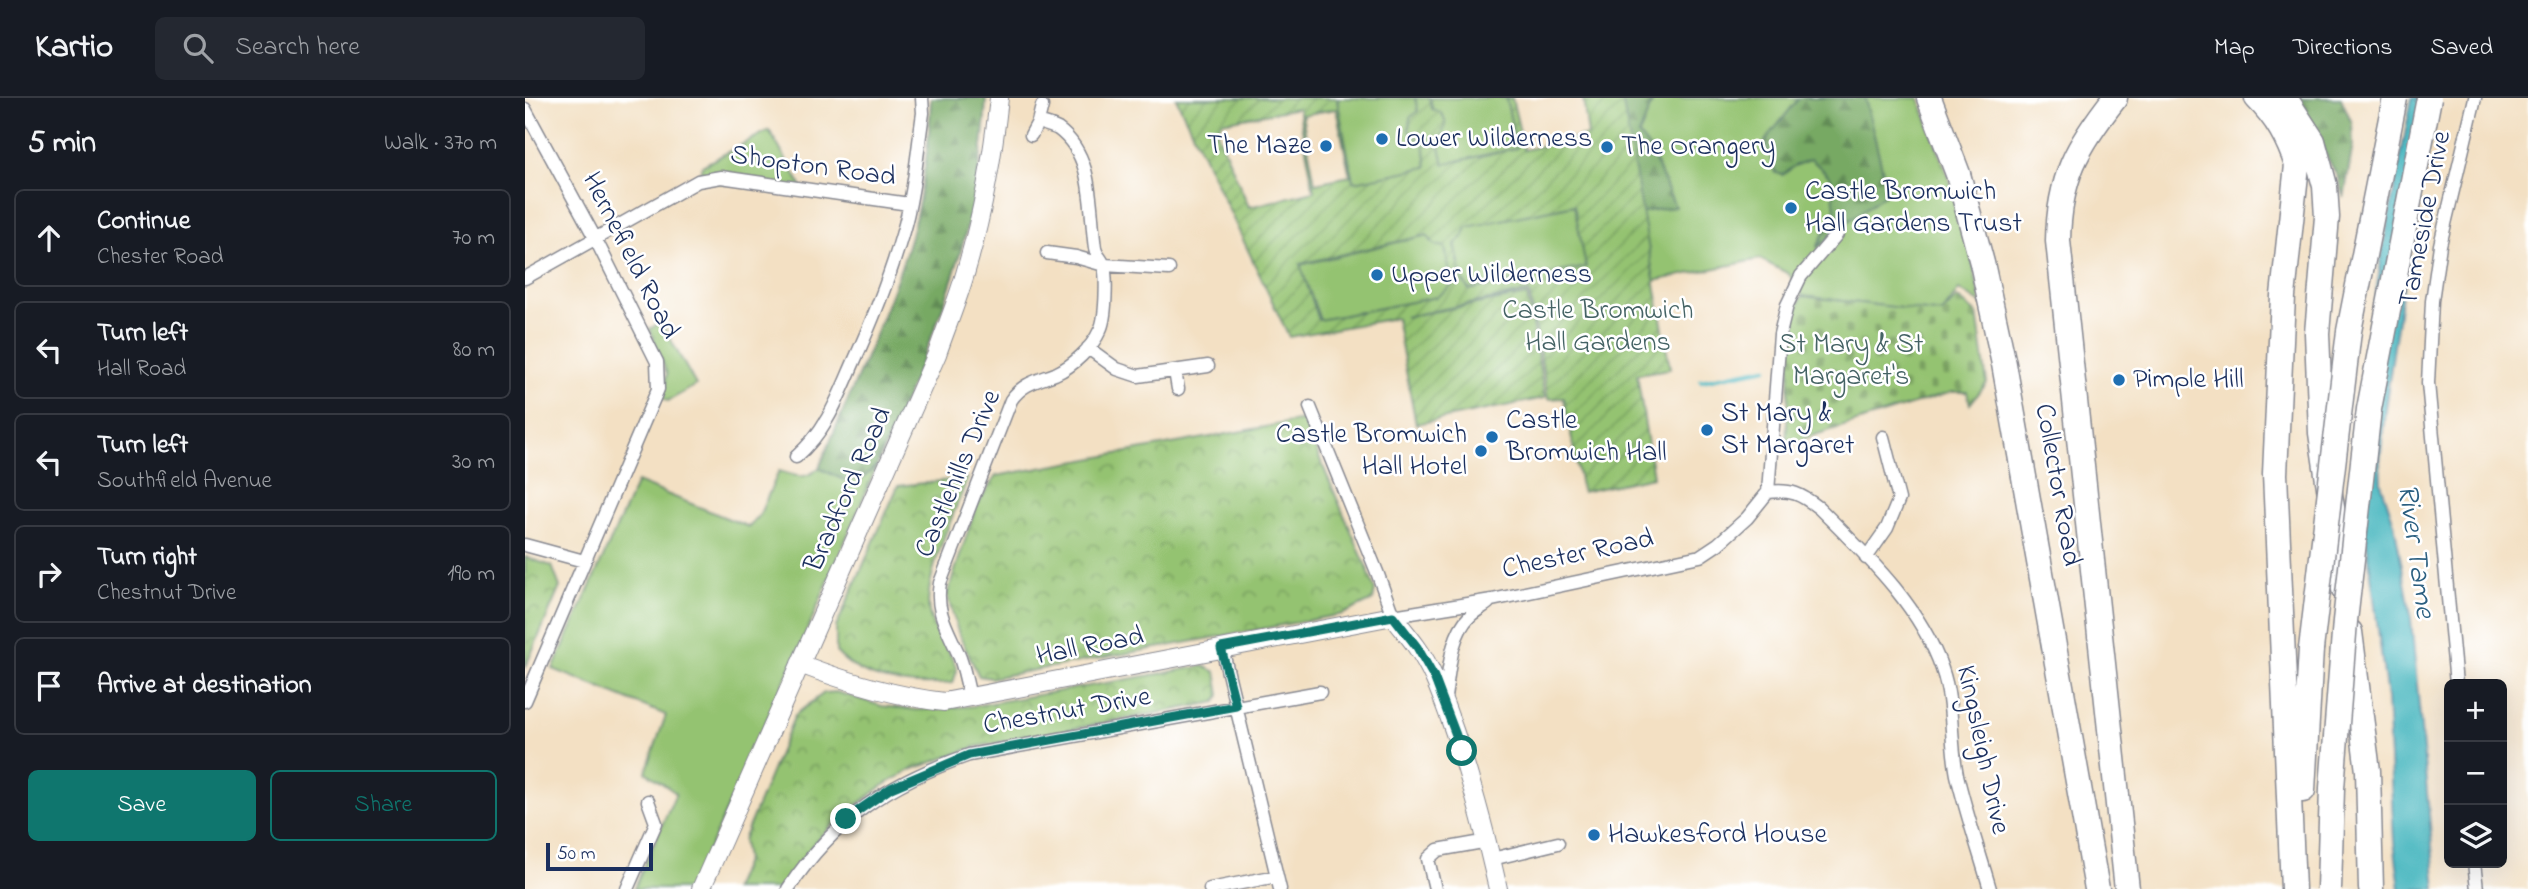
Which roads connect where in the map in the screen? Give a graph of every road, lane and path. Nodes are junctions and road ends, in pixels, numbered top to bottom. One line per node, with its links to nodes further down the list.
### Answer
1 (922, 98): 14 (street)
2 (999, 98): 35 (main road, Bradford Road)
3 (1929, 98): 55 (highway, Collector Road)
4 (2115, 98): 56 (highway, Collector Road)
5 (2257, 98): 57 (highway)
6 (2285, 98): 60 (highway)
7 (2395, 98): 58 (highway, bridge)
8 (2429, 98): 59 (highway, bridge)
9 (2475, 98): 36 (street, Tameside Drive)
10 (1042, 106): 12 (street)
11 (525, 110): 16 (street, Hernefield Road)
12 (1038, 122): 13 (street); 18 (street, Castlehills Drive)
13 (1031, 135)
14 (909, 204): 16 (street, Shopton Road); 27 (street)
15 (1837, 234): 28 (street)
16 (595, 238): 20 (street, Shopton Road); 31 (street, Hernefield Road)
17 (1047, 253): 18 (street)
18 (1104, 265): 19 (street); 21 (street, Castlehills Drive)
19 (1169, 269)
20 (525, 278)
21 (1088, 348): 23 (street); 38 (street, Castlehills Drive)
22 (1208, 366): 23 (street)
23 (1175, 371): 24 (street)
24 (1178, 389)
25 (1310, 407): 33 (street)
26 (1883, 437): 30 (street)
27 (796, 457)
28 (1768, 492): 30 (street, Kingsleigh Drive); 32 (street, Chester Road)
29 (525, 545): 31 (street)
30 (1866, 558): 54 (street, Kingsleigh Drive)
31 (583, 561): 39 (street, Hernefield Road)
32 (1492, 600): 33 (street, Chester Road); 40 (street)
33 (1393, 616): 34 (main road, Hall Road); 40 (main road)
34 (1221, 648): 38 (main road, Hall Road); 41 (street)
35 (800, 664): 38 (main road, Hall Road); 49 (main road, Bradford Road)
36 (2456, 679)
37 (1320, 692): 41 (street, Chestnut Drive)
38 (970, 696)
39 (525, 701)
40 (1444, 703): 43 (main road)
41 (1236, 706): 47 (street); 50 (street, Chestnut Drive)
42 (648, 801): 48 (street)
43 (1488, 841): 45 (main road); 52 (street)
44 (1558, 842): 45 (street)
45 (1492, 859): 53 (main road)
46 (2475, 868): 61 (street)
47 (1278, 883): 51 (street)
48 (627, 889)
49 (701, 889)
50 (789, 889)
51 (1210, 889)
52 (1435, 889)
53 (1499, 889)
54 (1990, 889)
55 (2097, 889)
56 (2127, 889)
57 (2293, 889)
58 (2304, 889)
59 (2329, 889)
60 (2371, 889)
61 (2477, 889)

